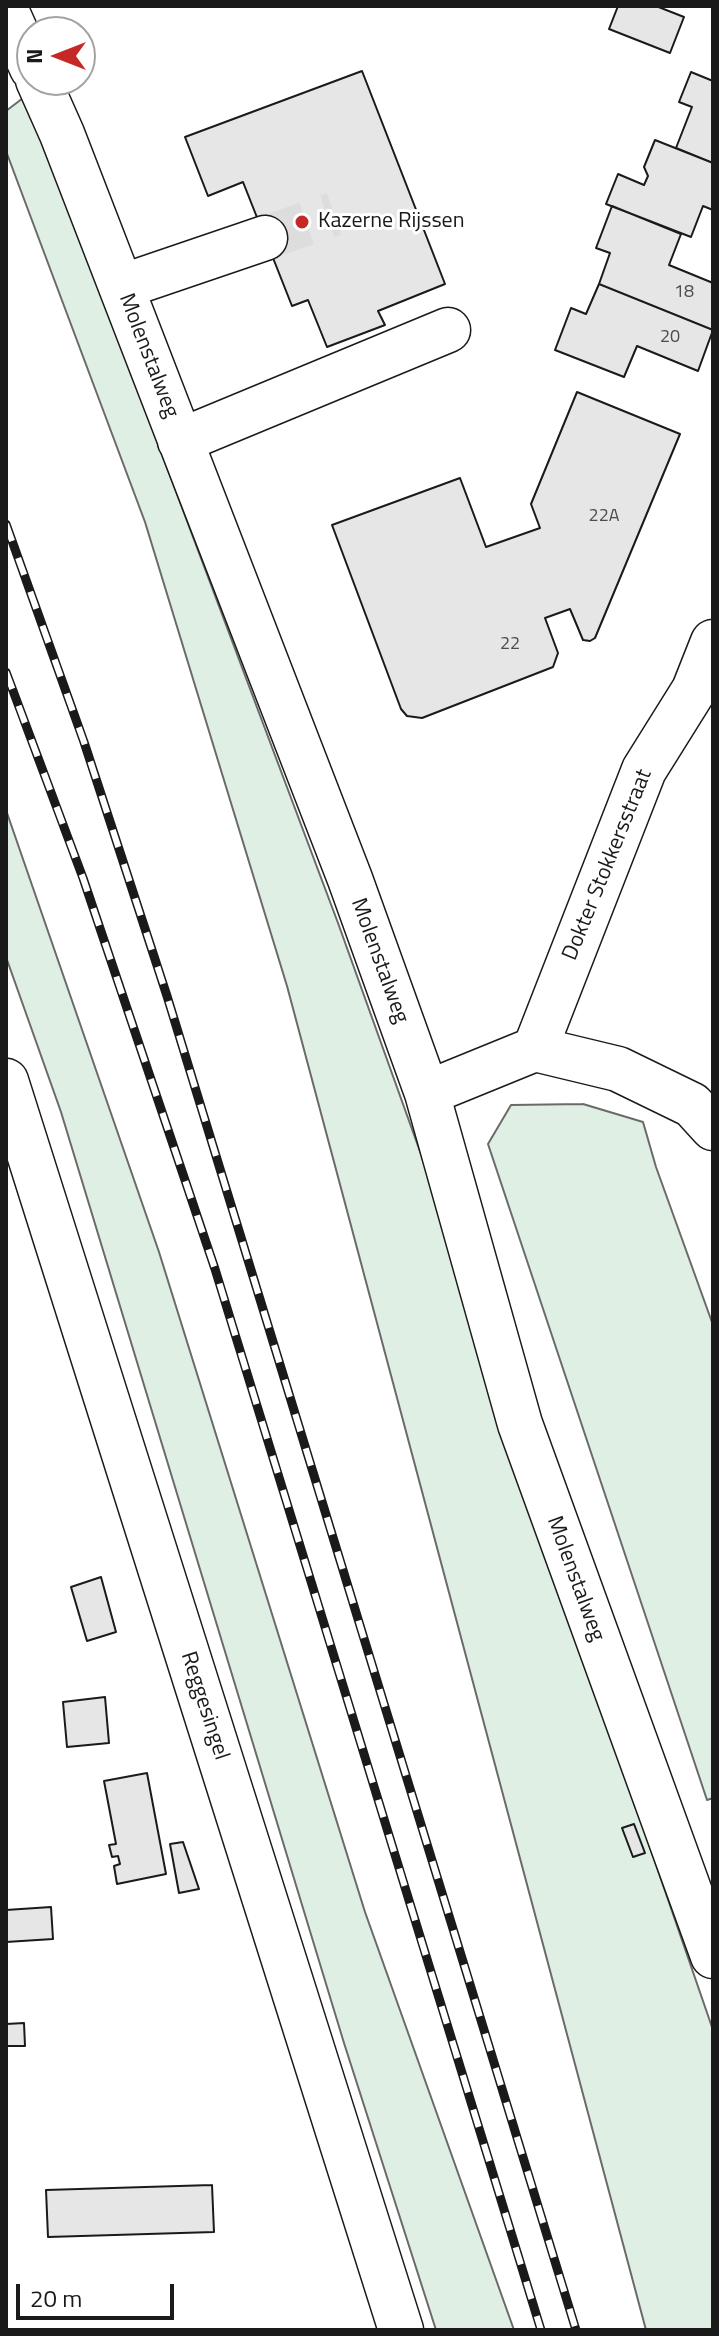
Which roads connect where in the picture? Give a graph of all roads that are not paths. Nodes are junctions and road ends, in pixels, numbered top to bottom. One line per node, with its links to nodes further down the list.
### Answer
1 (6, 10): 2 (street)
2 (16, 32)
3 (45, 96): 5 (street, Molenstalweg)
4 (265, 238): 5 (street)
5 (121, 287): 7 (street, Molenstalweg)
6 (448, 330): 7 (street)
7 (180, 441): 11 (street, Molenstalweg)
8 (713, 642): 9 (street, Dokter Stokkersstraat)
9 (535, 1049): 11 (street); 12 (street)
10 (6, 1081): 15 (street, Reggesingel)
11 (427, 1093): 13 (street, Molenstalweg)
12 (713, 1128)
13 (695, 1851): 14 (street, Molenstalweg)
14 (713, 1956)
15 (401, 2330)

